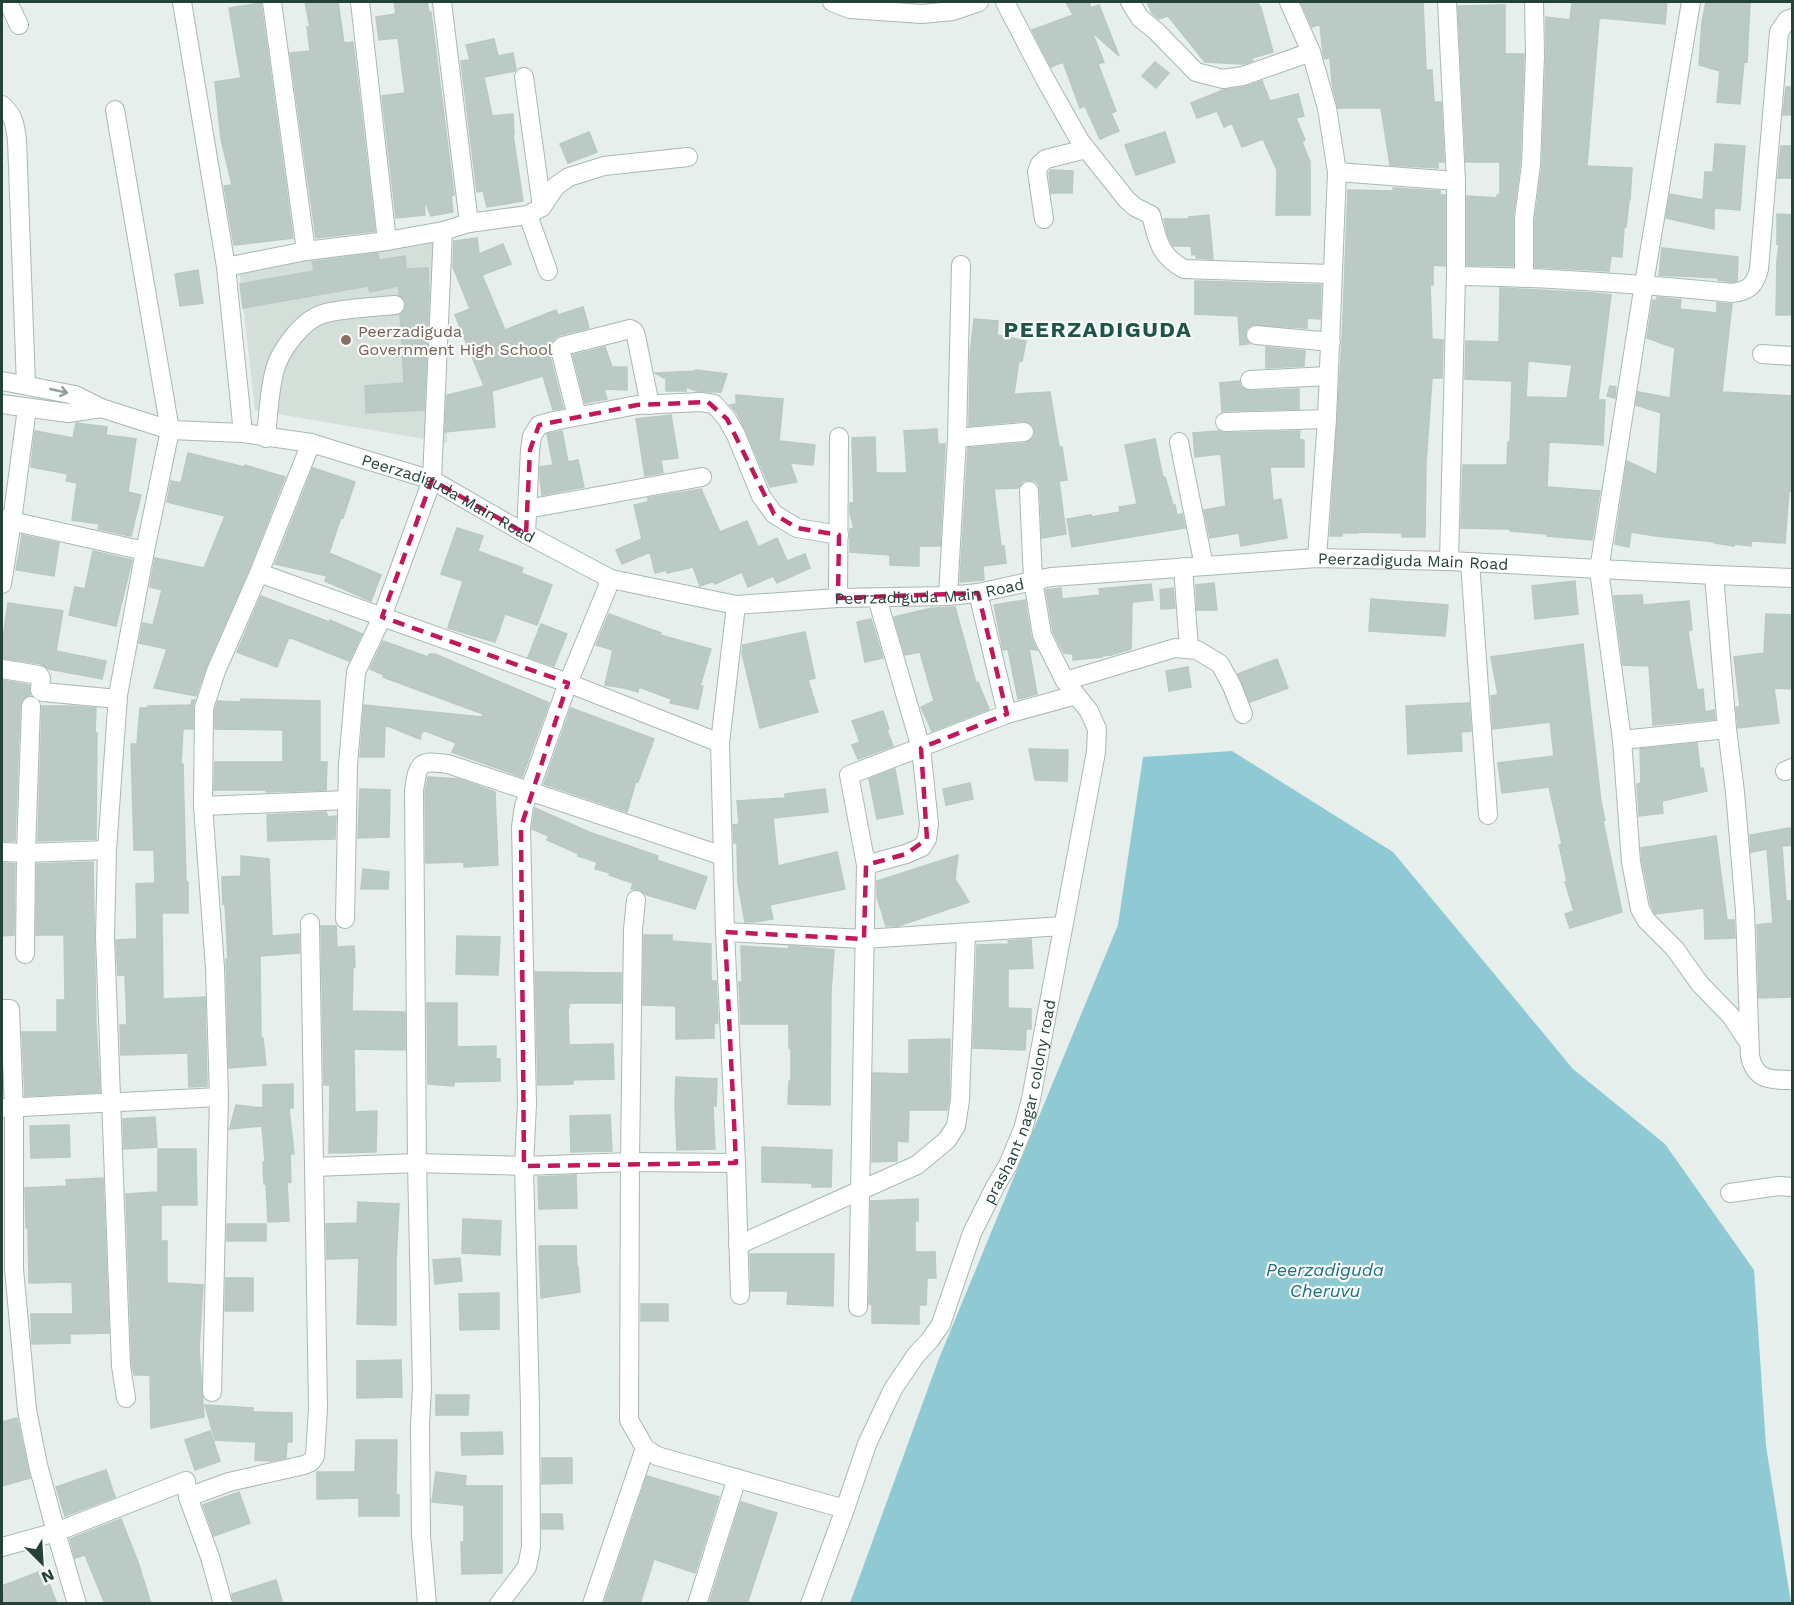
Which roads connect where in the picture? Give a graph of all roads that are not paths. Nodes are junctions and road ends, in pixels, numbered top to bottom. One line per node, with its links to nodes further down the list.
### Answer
1 (8, 2): 16 (street)
2 (182, 2): 32 (street)
3 (272, 2): 30 (street)
4 (360, 2): 29 (street)
5 (442, 2): 27 (street)
6 (832, 2): 14 (street)
7 (979, 2): 14 (street)
8 (1005, 2): 21 (street)
9 (1130, 2): 17 (street)
10 (1289, 2): 17 (street)
11 (1447, 2): 24 (street)
12 (1534, 2): 36 (street)
13 (1691, 2): 37 (street)
14 (914, 8)
15 (1792, 18): 37 (street)
16 (19, 25)
17 (1311, 52): 23 (street)
18 (524, 77): 25 (street)
19 (2, 105): 46 (street)
20 (115, 110): 54 (street)
21 (1086, 149): 26 (street); 34 (street)
22 (688, 157): 25 (street)
23 (1337, 172): 24 (street); 34 (street)
24 (1456, 181): 35 (street)
25 (535, 211): 27 (street); 33 (street)
26 (1044, 219)
27 (469, 223): 28 (street)
28 (442, 231): 29 (street); 63 (street)
29 (387, 241): 30 (street)
30 (306, 251): 32 (street)
31 (961, 266): 59 (street)
32 (226, 267): 56 (street)
33 (548, 271)
34 (1332, 274): 40 (street)
35 (1456, 276): 36 (street); 71 (street)
36 (1524, 277): 37 (street)
37 (1644, 284): 75 (street)
38 (395, 305): 58 (street)
39 (1256, 335): 40 (street)
40 (1330, 342): 43 (street)
41 (1762, 354): 42 (street)
42 (1792, 356)
43 (1328, 376): 44 (street); 52 (street)
44 (1250, 380)
45 (2, 381): 46 (street, Peerzadiguda Main Road)
46 (26, 385): 50 (street, Peerzadiguda Main Road, one-way to 50)
47 (2, 404): 49 (street, Peerzadiguda Main Road)
48 (650, 405): 51 (street); 51 (street); 68 (street)
49 (27, 408): 50 (street, Peerzadiguda Main Road); 66 (street)
50 (101, 408): 54 (street, Peerzadiguda Main Road)
51 (577, 416): 65 (street)
52 (1327, 419): 53 (street); 70 (street)
53 (1225, 423)
54 (170, 430): 56 (street, Peerzadiguda Main Road); 69 (street)
55 (1024, 432): 59 (street)
56 (243, 434): 58 (street, Peerzadiguda Main Road)
57 (839, 437): 68 (street)
58 (266, 438): 61 (street, Peerzadiguda Main Road)
59 (957, 438): 83 (street)
60 (1179, 442): 73 (street)
61 (310, 443): 63 (street, Peerzadiguda Main Road); 76 (street)
62 (702, 477): 65 (street)
63 (432, 480): 67 (street, Peerzadiguda Main Road); 87 (street)
64 (1029, 491): 80 (street, prashant nagar colony road)
65 (527, 509): 67 (street)
66 (7, 520): 69 (street); 81 (street)
67 (526, 534): 79 (street, Peerzadiguda Main Road)
68 (839, 535): 84 (street)
69 (145, 551): 92 (street)
70 (1317, 558): 71 (street, Peerzadiguda Main Road); 73 (street, Peerzadiguda Main Road)
71 (1449, 561): 72 (street, Peerzadiguda Main Road)
72 (1470, 562): 75 (street, Peerzadiguda Main Road); 103 (street)
73 (1204, 566): 74 (street, Peerzadiguda Main Road)
74 (1183, 567): 80 (street, Peerzadiguda Main Road); 88 (street)
75 (1599, 570): 77 (street, Peerzadiguda Main Road); 97 (street)
76 (259, 573): 87 (street); 102 (street)
77 (1714, 575): 78 (street, Peerzadiguda Main Road); 96 (street)
78 (1792, 578)
79 (611, 579): 86 (street, Peerzadiguda Main Road); 90 (street)
80 (1033, 580): 82 (street, Peerzadiguda Main Road); 91 (street, prashant nagar colony road)
81 (2, 584)
82 (978, 593): 83 (street, Peerzadiguda Main Road); 94 (street)
83 (948, 596): 85 (street, Peerzadiguda Main Road)
84 (838, 598): 85 (street, Peerzadiguda Main Road); 86 (street, Peerzadiguda Main Road)
85 (877, 598): 99 (street)
86 (736, 605): 98 (street)
87 (382, 617): 90 (street); 101 (street)
88 (1189, 649): 91 (street); 95 (street)
89 (2, 669): 92 (street)
90 (568, 683): 98 (street); 100 (street)
91 (1071, 688): 94 (street); 112 (street, prashant nagar colony road)
92 (118, 699): 104 (street)
93 (31, 706): 106 (street)
94 (1007, 714): 99 (street)
95 (1243, 714)
96 (1727, 729): 97 (street); 118 (street)
97 (1622, 740): 118 (street)
98 (720, 743): 107 (street)
99 (921, 748): 108 (street); 108 (street)
100 (531, 792): 107 (street); 124 (street); 126 (street)
101 (347, 800): 102 (street); 110 (street)
102 (203, 806): 120 (street)
103 (1488, 815)
104 (107, 850): 106 (street); 121 (street)
105 (2, 852): 106 (street)
106 (26, 853): 116 (street)
107 (723, 856): 113 (street)
108 (866, 865): 115 (street)
109 (636, 900): 123 (street)
110 (345, 919)
111 (310, 923): 127 (street)
112 (1063, 926): 114 (street); 140 (street, prashant nagar colony road)
113 (725, 932): 115 (street); 125 (street)
114 (966, 933): 115 (street); 129 (street)
115 (864, 939): 129 (street)
116 (25, 954)
117 (2, 1009): 122 (street)
118 (1749, 1043): 119 (street)
119 (1792, 1080)
120 (219, 1097): 121 (street); 135 (street)
121 (110, 1102): 122 (street); 136 (street)
122 (8, 1109): 132 (street)
123 (630, 1162): 125 (street); 126 (street); 137 (street)
124 (417, 1163): 126 (street); 127 (street); 145 (street)
125 (736, 1163): 131 (street)
126 (524, 1166): 146 (street)
127 (315, 1167): 139 (street)
128 (1792, 1187): 130 (street)
129 (860, 1192): 131 (street); 134 (street)
130 (1730, 1193)
131 (738, 1245): 133 (street)
132 (8, 1270): 141 (street)
133 (740, 1295)
134 (858, 1306)
135 (212, 1392)
136 (126, 1398)
137 (645, 1448): 138 (street); 147 (street)
138 (737, 1478): 140 (street); 148 (street)
139 (188, 1497): 141 (street); 144 (street)
140 (845, 1509): 149 (street, prashant nagar colony road)
141 (56, 1532): 142 (street); 143 (street)
142 (2, 1547)
143 (76, 1604)
144 (223, 1604)
145 (428, 1604)
146 (499, 1604)
147 (592, 1604)
148 (697, 1604)
149 (810, 1604)

